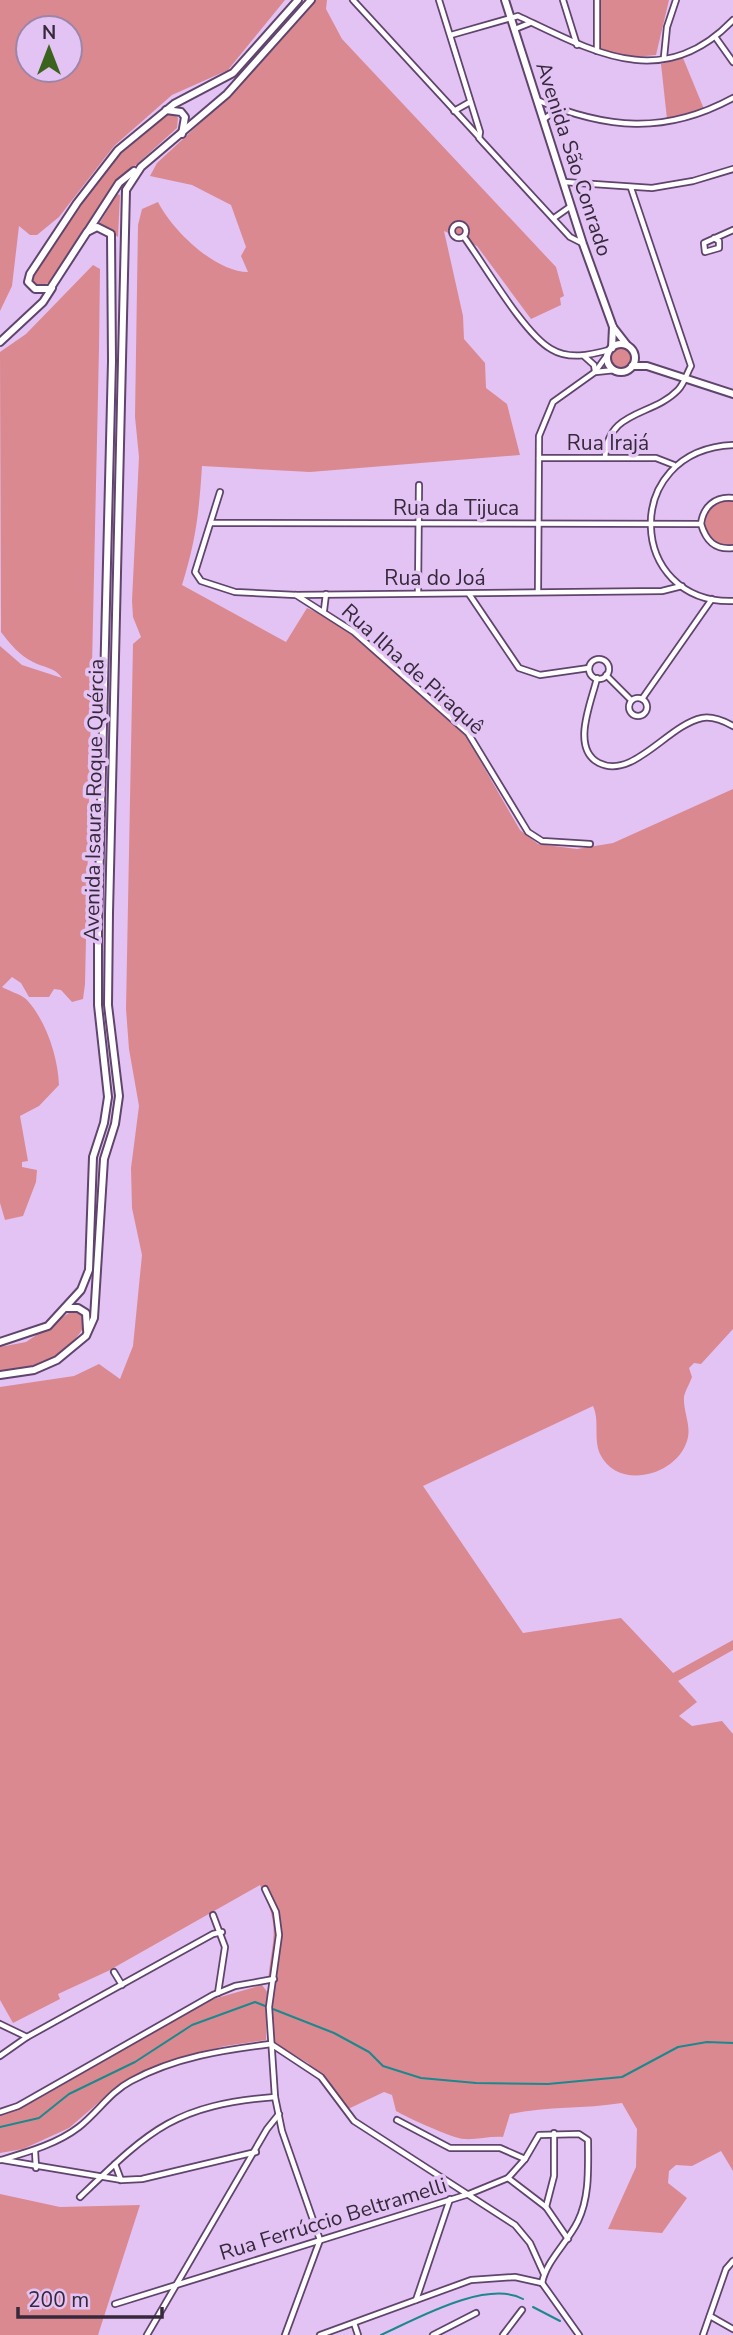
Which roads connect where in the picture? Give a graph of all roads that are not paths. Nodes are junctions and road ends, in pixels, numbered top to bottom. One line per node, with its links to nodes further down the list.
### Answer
1 (298, 0): 23 (main road)
2 (311, 0): 26 (main road, Avenida Isaura Roque Quércia)
3 (353, 0): 24 (street)
4 (439, 0): 13 (street)
5 (505, 0): 9 (main road, Avenida São Conrado)
6 (563, 0): 15 (street)
7 (597, 0): 16 (street)
8 (676, 0): 17 (street)
9 (510, 17): 11 (street); 12 (main road, Avenida São Conrado); 13 (street)
10 (733, 20): 14 (street)
11 (532, 22): 12 (street); 15 (street)
12 (514, 29): 20 (main road, Avenida São Conrado)
13 (450, 35): 21 (street)
14 (716, 38): 17 (street); 18 (street)
15 (577, 45): 16 (street)
16 (597, 51): 17 (street)
17 (664, 57)
18 (733, 62)
19 (733, 98): 22 (street)
20 (536, 100): 22 (street); 25 (main road, Avenida São Conrado)
21 (470, 102): 24 (street); 27 (street)
22 (558, 109): 25 (street)
23 (166, 110): 26 (main road); 40 (main road)
24 (454, 111): 27 (street)
25 (543, 120): 30 (main road, Avenida São Conrado)
26 (183, 134): 28 (main road, Avenida Isaura Roque Quércia)
27 (479, 138): 33 (street)
28 (141, 167): 35 (main road, Avenida Isaura Roque Quércia); 84 (main road, Avenida Isaura Roque Quércia)
29 (733, 169): 31 (street)
30 (564, 182): 31 (street); 32 (main road, Avenida São Conrado)
31 (631, 188): 52 (street)
32 (571, 206): 33 (street); 38 (main road, Avenida São Conrado)
33 (554, 218): 38 (street)
34 (733, 230): 37 (street)
35 (87, 232): 39 (main road, Avenida Isaura Roque Quércia); 83 (main road, Avenida Isaura Roque Quércia)
36 (464, 237): 46 (street)
37 (715, 238)
38 (583, 244): 42 (main road, Avenida São Conrado)
39 (52, 286): 40 (main road); 41 (main road, Avenida Isaura Roque Quércia)
40 (35, 289): 41 (main road)
41 (35, 309): 43 (main road, Avenida Isaura Roque Quércia)
42 (612, 327): 44 (main road, Avenida São Conrado); 45 (main road, Avenida São Conrado)
43 (0, 342)
44 (626, 345): 45 (main road); 47 (main road)
45 (610, 351): 46 (street); 50 (main road); 51 (street)
46 (584, 356): 51 (street)
47 (635, 356): 48 (main road); 49 (main road)
48 (632, 366): 49 (main road); 50 (main road)
49 (647, 366): 52 (main road)
50 (615, 370): 51 (street)
51 (595, 372): 56 (street)
52 (685, 378): 53 (main road); 55 (street)
53 (733, 394)
54 (733, 445): 57 (street)
55 (605, 457): 56 (street, Rua Irajá); 57 (street, Rua Irajá)
56 (539, 458): 63 (street)
57 (674, 465): 64 (street)
58 (419, 485): 62 (street)
59 (220, 492): 61 (street)
60 (733, 498): 65 (street)
61 (211, 523): 62 (street, Rua da Tijuca); 72 (street, Rua do Joá)
62 (419, 524): 63 (street, Rua da Tijuca); 69 (street)
63 (540, 524): 64 (street, Rua da Tijuca); 68 (street)
64 (650, 524): 65 (street, Rua da Tijuca); 67 (street)
65 (701, 524): 66 (street)
66 (733, 548)
67 (682, 586): 68 (street, Rua do Joá); 73 (street)
68 (538, 592): 71 (street, Rua do Joá)
69 (418, 593): 70 (street, Rua do Joá); 71 (street, Rua do Joá)
70 (326, 594): 72 (street, Rua do Joá); 75 (street)
71 (469, 594): 76 (street)
72 (296, 595): 75 (street, Rua Ilha de Piraquê)
73 (712, 599): 74 (street); 79 (street)
74 (733, 601)
75 (324, 610): 82 (street, Rua Ilha de Piraquê)
76 (589, 668): 77 (street); 78 (street)
77 (606, 674): 78 (street); 80 (street)
78 (597, 678): 81 (street)
79 (642, 699): 80 (street); 80 (street)
80 (631, 700)
81 (733, 726)
82 (590, 844)
83 (65, 1308): 84 (main road); 85 (main road, Avenida Isaura Roque Quércia)
84 (86, 1336): 86 (main road)
85 (0, 1342)
86 (1, 1374)
87 (265, 1889): 91 (street)
88 (213, 1915): 89 (street)
89 (222, 1932): 92 (street); 93 (street)
90 (114, 1972): 92 (street)
91 (274, 1979): 93 (street); 98 (street)
92 (122, 1985): 96 (street)
93 (218, 1993): 101 (street)
94 (0, 2024): 95 (street)
95 (11, 2030): 96 (street); 97 (street)
96 (27, 2038): 97 (street)
97 (18, 2043): 99 (street)
98 (271, 2044): 100 (street); 107 (street); 118 (street)
99 (0, 2056)
100 (275, 2097): 102 (street); 112 (street)
101 (0, 2112)
102 (279, 2114): 104 (street); 105 (street)
103 (397, 2120): 110 (street)
104 (267, 2129): 105 (street); 108 (street)
105 (282, 2131): 123 (street)
106 (554, 2133): 110 (street, Rua Ferrúccio Beltramelli); 121 (street); 122 (street)
107 (36, 2150): 111 (street); 113 (street)
108 (256, 2152): 109 (street); 114 (street)
109 (236, 2156): 114 (street); 117 (street)
110 (525, 2159): 116 (street, Rua Ferrúccio Beltramelli)
111 (0, 2160): 113 (street)
112 (115, 2164): 115 (street); 117 (street)
113 (36, 2168): 115 (street)
114 (246, 2168): 126 (street)
115 (100, 2178): 117 (street); 119 (street)
116 (508, 2178): 118 (street, Rua Ferrúccio Beltramelli); 121 (street)
117 (122, 2180)
118 (469, 2194): 120 (street, Rua Ferrúccio Beltramelli); 125 (street)
119 (80, 2197)
120 (450, 2199): 123 (street, Rua Ferrúccio Beltramelli); 128 (street)
121 (546, 2207): 122 (street)
122 (568, 2239): 125 (street)
123 (320, 2240): 126 (street, Rua Ferrúccio Beltramelli); 136 (street)
124 (733, 2261): 132 (street)
125 (544, 2274): 127 (street)
126 (178, 2282): 129 (street, Rua Ferrúccio Beltramelli); 135 (street)
127 (542, 2283): 128 (street); 141 (street)
128 (416, 2300): 133 (street)
129 (115, 2304)
130 (522, 2310): 140 (street)
131 (476, 2313): 139 (street)
132 (710, 2316): 134 (street); 142 (street)
133 (354, 2323): 137 (street); 138 (street)
134 (733, 2329)
135 (147, 2335)
136 (285, 2335)
137 (320, 2335)
138 (358, 2335)
139 (433, 2335)
140 (503, 2335)
141 (579, 2335)
142 (703, 2335)

